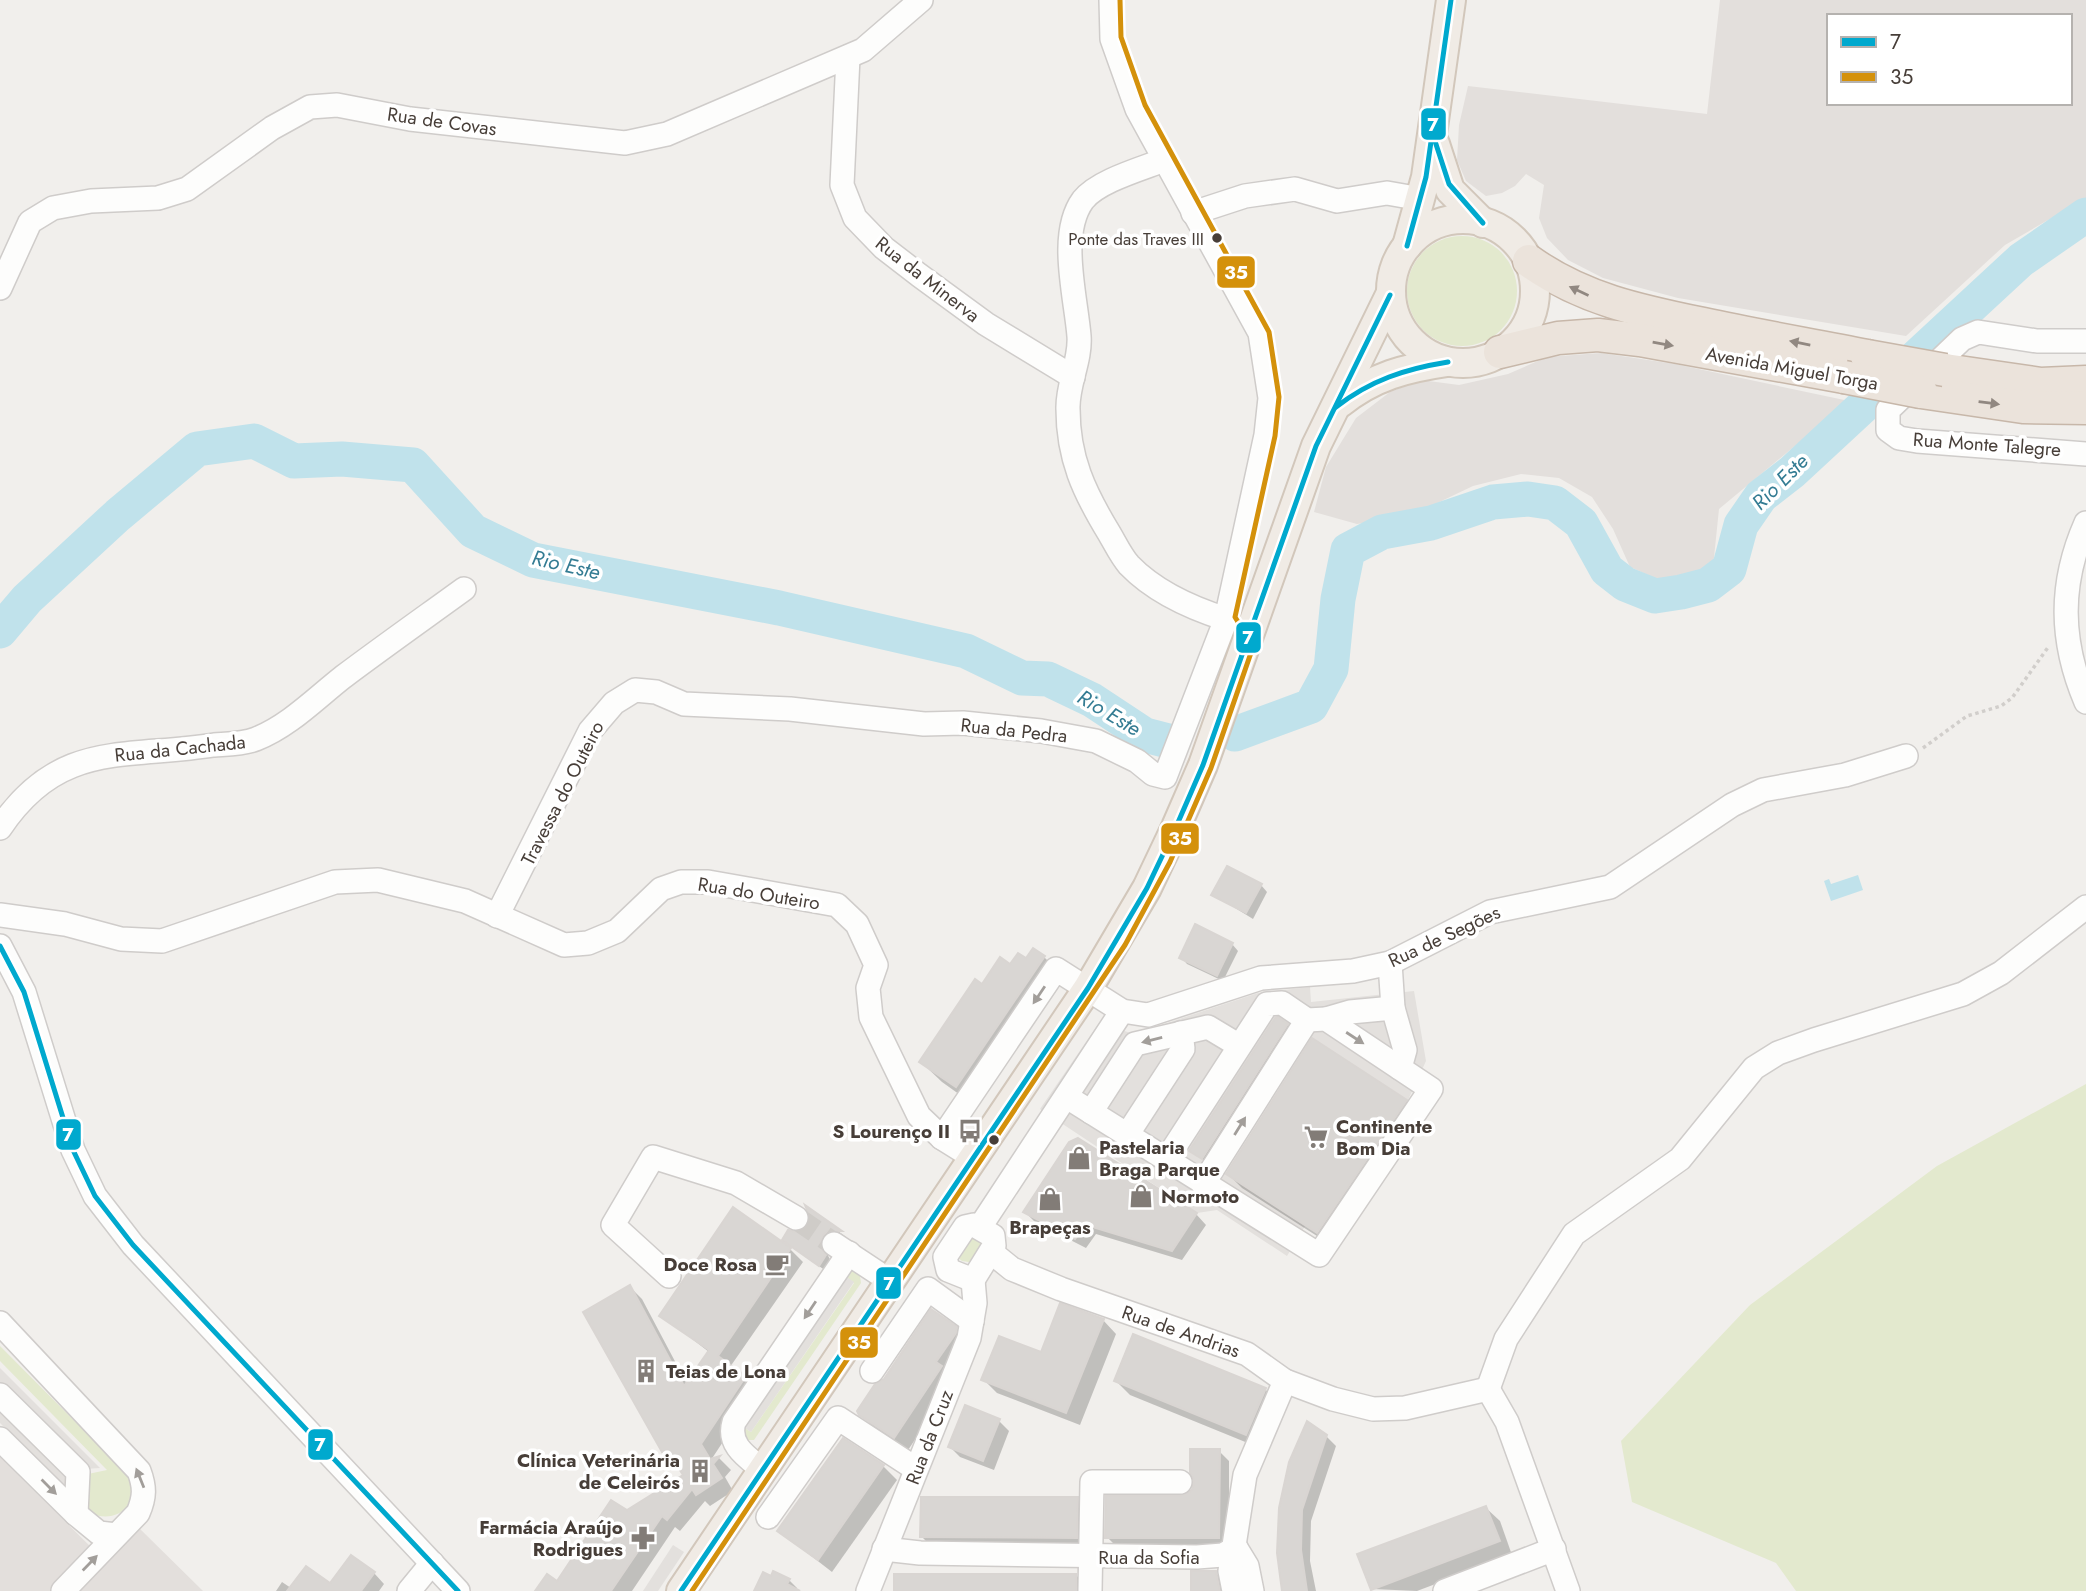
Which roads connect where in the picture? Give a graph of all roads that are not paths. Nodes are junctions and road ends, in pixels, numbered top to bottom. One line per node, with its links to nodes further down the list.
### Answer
1 (921, 0): 4 (street, Rua de Covas)
2 (1111, 0): 6 (street)
3 (1451, 0): 5 (main road)
4 (848, 57): 10 (street, Rua de Covas); 18 (street, Rua da Minerva)
5 (1433, 135): 7 (main road); 9 (main road)
6 (1164, 160): 8 (street); 18 (street)
7 (1421, 198): 8 (street); 11 (main road)
8 (1193, 213): 25 (street)
9 (1483, 223): 11 (main road); 12 (main road)
10 (9, 243): 13 (street, Rua de Covas)
11 (1406, 246): 14 (main road)
12 (1529, 261): 16 (main road); 19 (highway, Avenida Miguel Torga, one-way to 12, bridge)
13 (0, 288)
14 (1390, 295): 17 (main road); 20 (main road)
15 (2086, 341): 22 (street, Rua Monte Talegre)
16 (1500, 352): 17 (main road); 21 (highway, Avenida Miguel Torga, one-way to 21, bridge)
17 (1448, 362): 20 (main road)
18 (1073, 377): 25 (street)
19 (2086, 382)
20 (1336, 407): 26 (main road)
21 (2086, 408)
22 (2086, 454)
23 (2086, 523): 27 (street)
24 (464, 589): 30 (street, Rua da Cachada)
25 (1226, 619): 26 (street); 28 (street, Rua da Pedra)
26 (1244, 645): 37 (main road)
27 (2086, 702)
28 (684, 704): 33 (street, Travessa do Outeiro)
29 (1906, 756): 35 (street, Rua de Segões)
30 (0, 828)
31 (2086, 907): 63 (street)
32 (0, 915): 33 (street, Rua do Outeiro)
33 (497, 916): 47 (street, Rua do Outeiro)
34 (0, 946): 36 (street)
35 (1390, 963): 38 (street); 39 (street, Rua de Segões)
36 (10, 981): 76 (street)
37 (1088, 988): 39 (street); 47 (street, one-way to 47); 48 (main road)
38 (1393, 1008): 40 (street); 43 (street)
39 (1122, 1011): 44 (street)
40 (1317, 1019): 42 (street); 43 (street, one-way to 43); 50 (street, one-way to 40)
41 (1181, 1032): 42 (street); 45 (street, one-way to 45); 46 (street)
42 (1238, 1045): 49 (street)
43 (1401, 1068): 50 (street)
44 (1067, 1097): 45 (street); 53 (street)
45 (1091, 1112): 46 (street)
46 (1127, 1135): 49 (street)
47 (942, 1138): 48 (street, Rua do Outeiro)
48 (974, 1158): 52 (main road)
49 (1166, 1160): 50 (street)
50 (1203, 1184)
51 (796, 1218): 56 (street)
52 (929, 1225): 54 (street); 58 (main road)
53 (980, 1227): 54 (street); 55 (street)
54 (954, 1243): 57 (street)
55 (991, 1252): 57 (street); 62 (street, Rua de Andrias)
56 (669, 1276)
57 (973, 1280): 59 (street, Rua da Cruz)
58 (891, 1281): 67 (main road); 67 (street, one-way to 67)
59 (972, 1321): 61 (street); 66 (street, Rua da Cruz)
60 (0, 1323): 71 (street, one-way to 60)
61 (872, 1371)
62 (1285, 1381): 63 (street, Rua de Andrias); 72 (street)
63 (1488, 1389): 74 (street)
64 (0, 1395): 69 (street)
65 (0, 1439): 69 (street, one-way to 69)
66 (916, 1469): 70 (street); 73 (street, Rua da Cruz)
67 (763, 1470): 80 (main road)
68 (1180, 1482): 75 (street)
69 (76, 1514): 71 (street)
70 (768, 1517)
71 (117, 1535): 77 (street, one-way to 71)
72 (1236, 1548): 75 (street, Rua da Sofia); 83 (street); 84 (street)
73 (884, 1549): 75 (street, Rua da Sofia); 81 (street, Rua da Cruz)
74 (1554, 1549): 85 (street); 86 (street)
75 (1091, 1557): 82 (street)
76 (432, 1563): 78 (street); 79 (street)
77 (63, 1591)
78 (409, 1591)
79 (458, 1591)
80 (681, 1591)
81 (868, 1591)
82 (1090, 1591)
83 (1234, 1591)
84 (1252, 1591)
85 (1445, 1591)
86 (1568, 1591)

